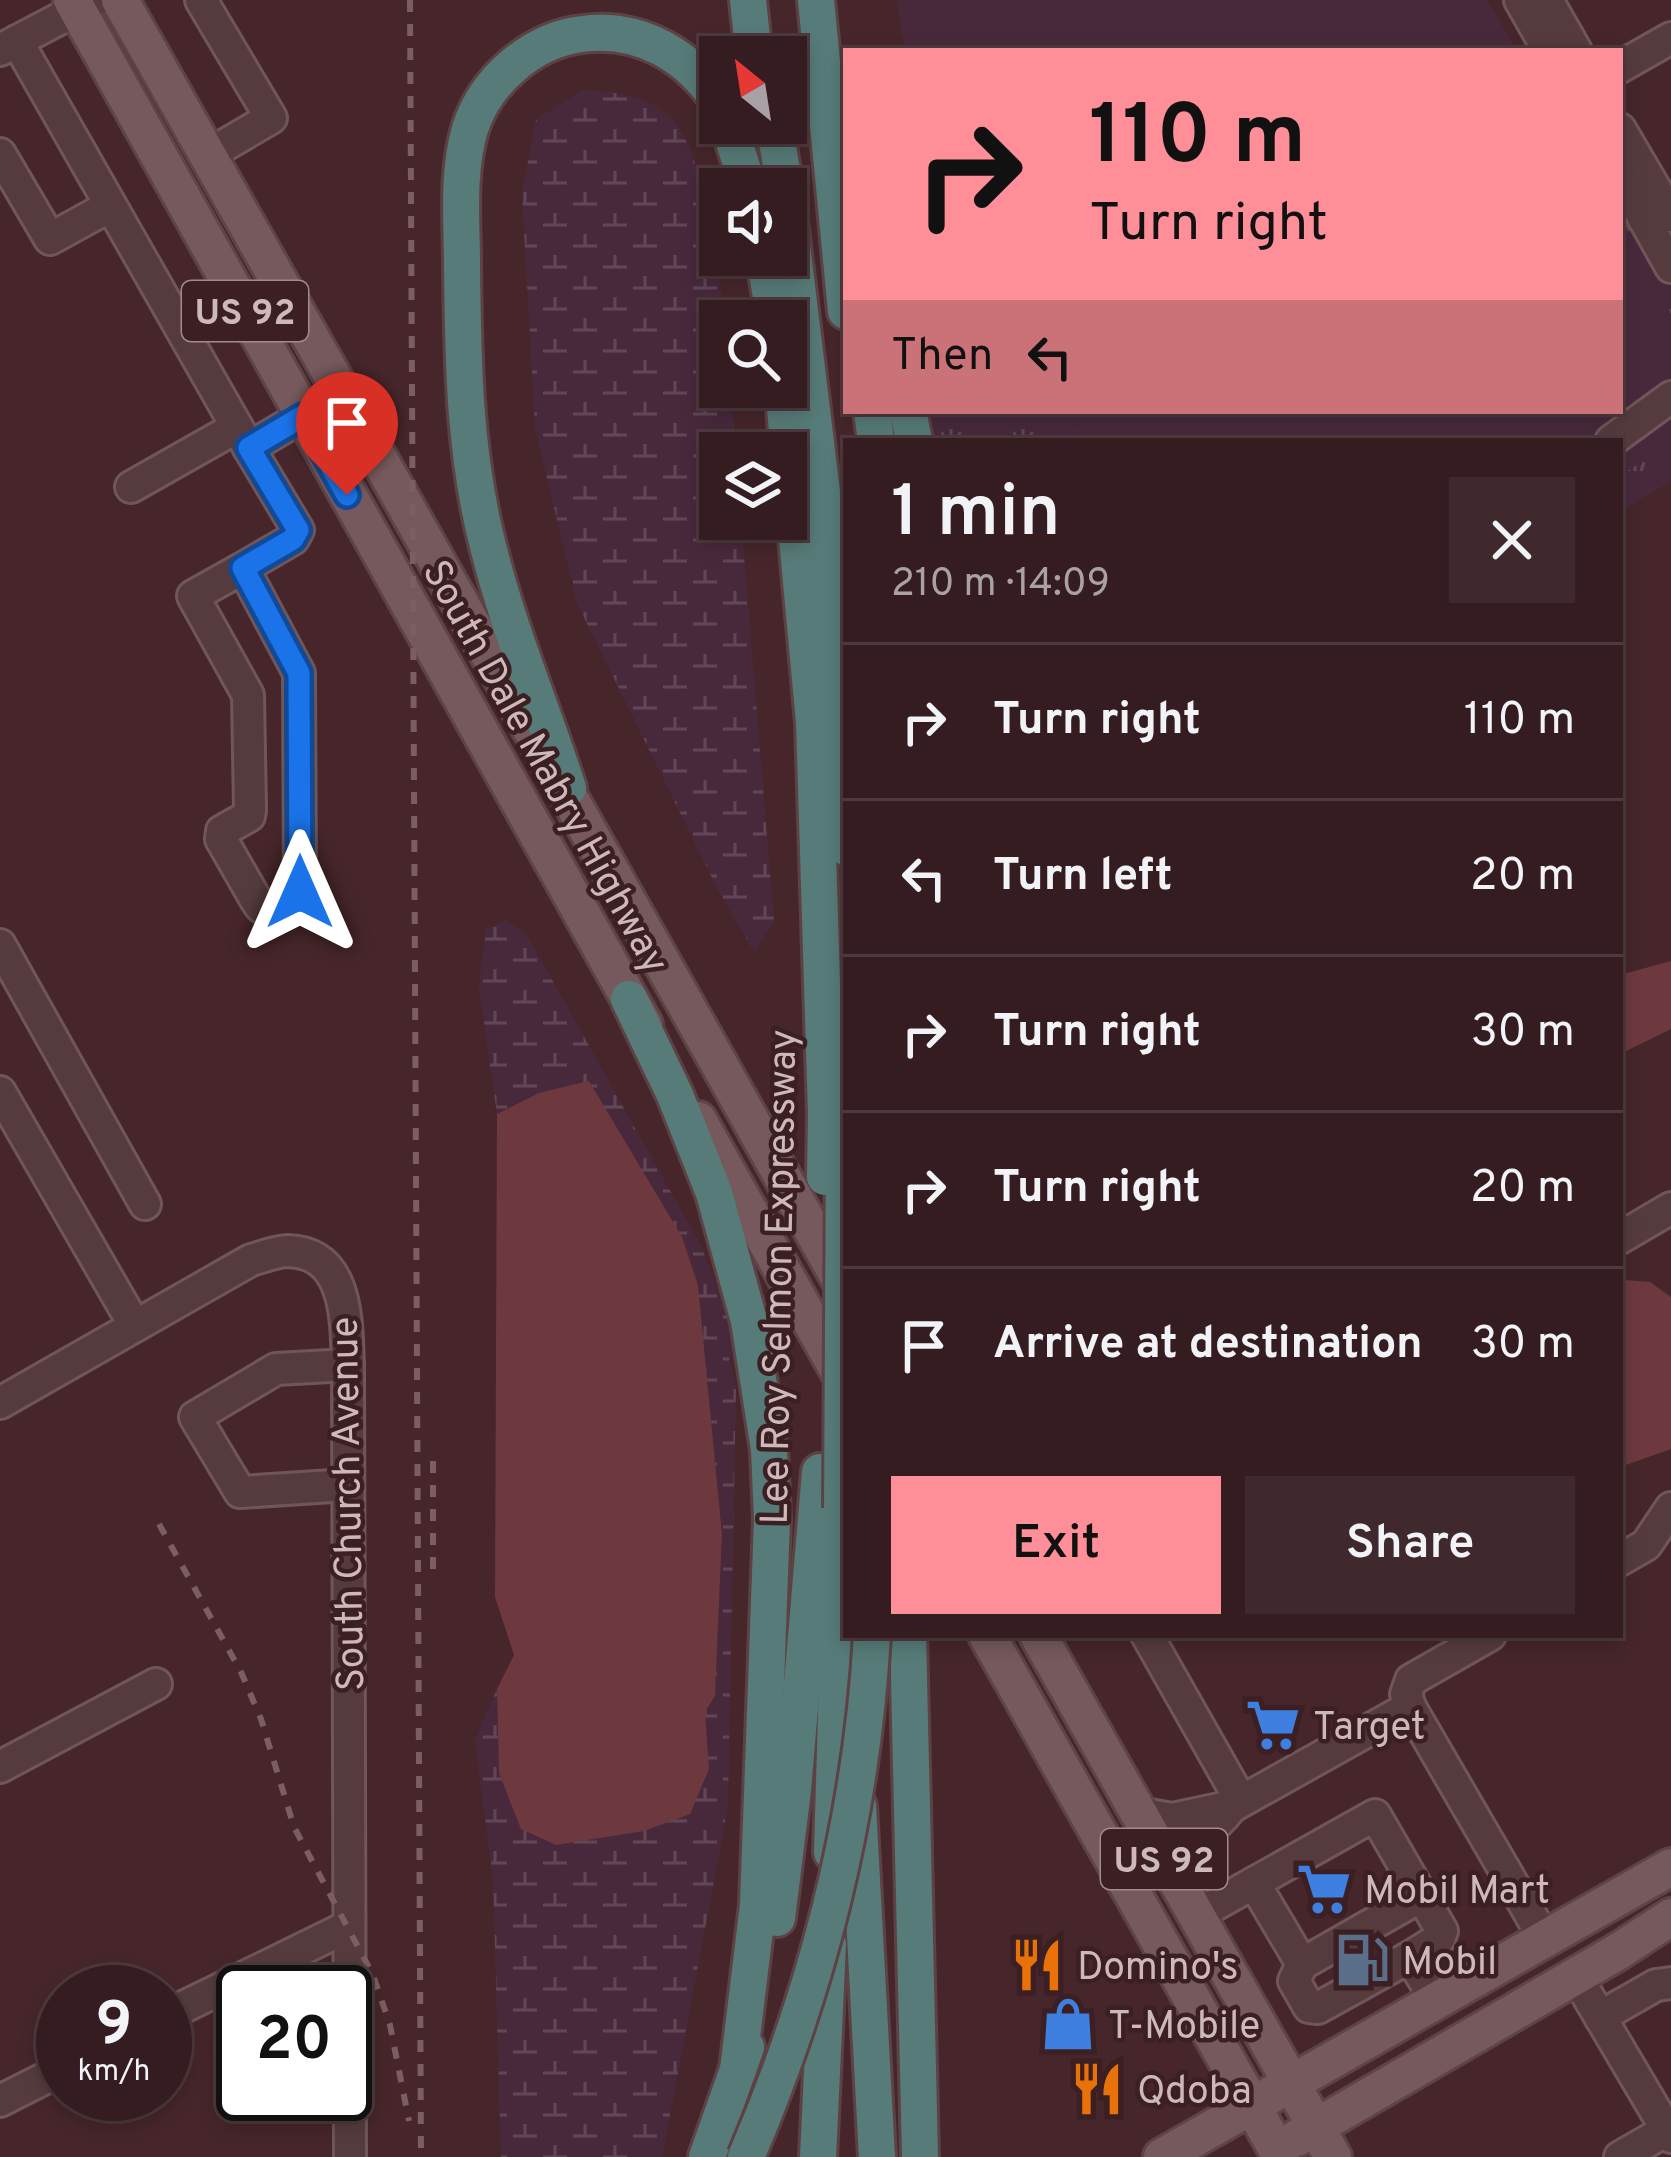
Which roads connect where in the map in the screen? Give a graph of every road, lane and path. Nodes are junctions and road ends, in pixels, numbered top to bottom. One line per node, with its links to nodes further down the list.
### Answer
1 (120, 0): 18 (main road, South Dale Mabry Highway / US 92)
2 (201, 0): 18 (street)
3 (816, 0): 15 (highway); 20 (highway); 25 (highway)
4 (1520, 0): 11 (street)
5 (1547, 0): 12 (street)
6 (81, 3): 10 (street); 28 (main road, South Dale Mabry Highway / US 92)
7 (749, 5): 8 (highway)
8 (754, 36)
9 (1671, 38): 13 (street)
10 (9, 46): 21 (street)
11 (1547, 48)
12 (1574, 48)
13 (1623, 65)
14 (699, 77): 33 (highway)
15 (843, 111)
16 (1623, 134): 22 (street)
17 (0, 154): 21 (street)
18 (208, 155): 33 (main road, South Dale Mabry Highway / US 92)
19 (1623, 181): 23 (street)
20 (843, 182)
21 (110, 206): 29 (street)
22 (1671, 217)
23 (1671, 267)
24 (795, 276): 34 (highway)
25 (843, 280)
26 (1671, 397): 30 (street)
27 (785, 408): 39 (highway, Lee Roy Selmon Expressway)
28 (303, 416): 29 (street); 36 (main road, South Dale Mabry Highway / US 92)
29 (243, 437): 31 (street); 32 (street)
30 (1615, 438)
31 (130, 488)
32 (243, 568): 32 (street)
33 (568, 788): 43 (main road, South Dale Mabry Highway / US 92)
34 (843, 796)
35 (1, 943): 40 (street)
36 (629, 999): 46 (main road, South Dale Mabry Highway / US 92); 81 (highway)
37 (843, 1051): 39 (highway)
38 (0, 1092): 44 (street)
39 (835, 1130): 49 (highway, bridge); 81 (highway, Lee Roy Selmon Expressway, bridge)
40 (145, 1204)
41 (1671, 1208): 42 (street)
42 (1623, 1236)
43 (843, 1285)
44 (135, 1325): 45 (street, South Church Avenue); 47 (street)
45 (348, 1365): 48 (street, South Church Avenue); 48 (street)
46 (843, 1379)
47 (0, 1402)
48 (348, 1485): 71 (street, South Church Avenue)
49 (842, 1508): 51 (highway); 92 (highway)
50 (1671, 1508): 52 (street)
51 (843, 1526)
52 (1623, 1558)
53 (849, 1638): 93 (highway)
54 (872, 1638): 91 (highway, bridge)
55 (989, 1638): 80 (main road, US 92)
56 (1040, 1638): 64 (main road, US 92)
57 (1149, 1638): 63 (street)
58 (1485, 1638): 61 (street)
59 (908, 1653): 94 (highway)
60 (156, 1684): 62 (street)
61 (1410, 1707): 63 (street); 72 (street)
62 (0, 1767)
63 (1237, 1803): 64 (street); 66 (street)
64 (1138, 1813): 66 (main road, US 92)
65 (1671, 1867): 72 (main road)
66 (1171, 1871): 69 (main road, US 92)
67 (1254, 1883): 68 (street); 69 (street); 74 (street)
68 (1423, 1895): 73 (street); 74 (street)
69 (1195, 1916): 83 (main road, US 92)
70 (1671, 1917): 75 (main road)
71 (349, 1926): 78 (street); 89 (street, South Church Avenue)
72 (1544, 1938): 77 (main road)
73 (1410, 1957): 74 (street); 77 (street)
74 (1302, 1964)
75 (1576, 1976): 79 (street); 87 (main road)
76 (1671, 1983): 79 (street)
77 (1436, 2000): 83 (main road)
78 (192, 2003)
79 (1600, 2017): 86 (street)
80 (1215, 2040): 85 (main road); 95 (main road)
81 (738, 2070): 90 (highway, Lee Roy Selmon Expressway)
82 (36, 2083): 84 (street)
83 (1290, 2083): 85 (main road); 87 (main road, US 92)
84 (0, 2102)
85 (1252, 2105): 88 (main road); 95 (main road)
86 (1669, 2133): 96 (street)
87 (1324, 2142): 88 (main road)
88 (1274, 2155)
89 (350, 2157)
90 (707, 2157)
91 (746, 2157)
92 (818, 2157)
93 (877, 2157)
94 (920, 2157)
95 (1162, 2157)
96 (1620, 2157)

